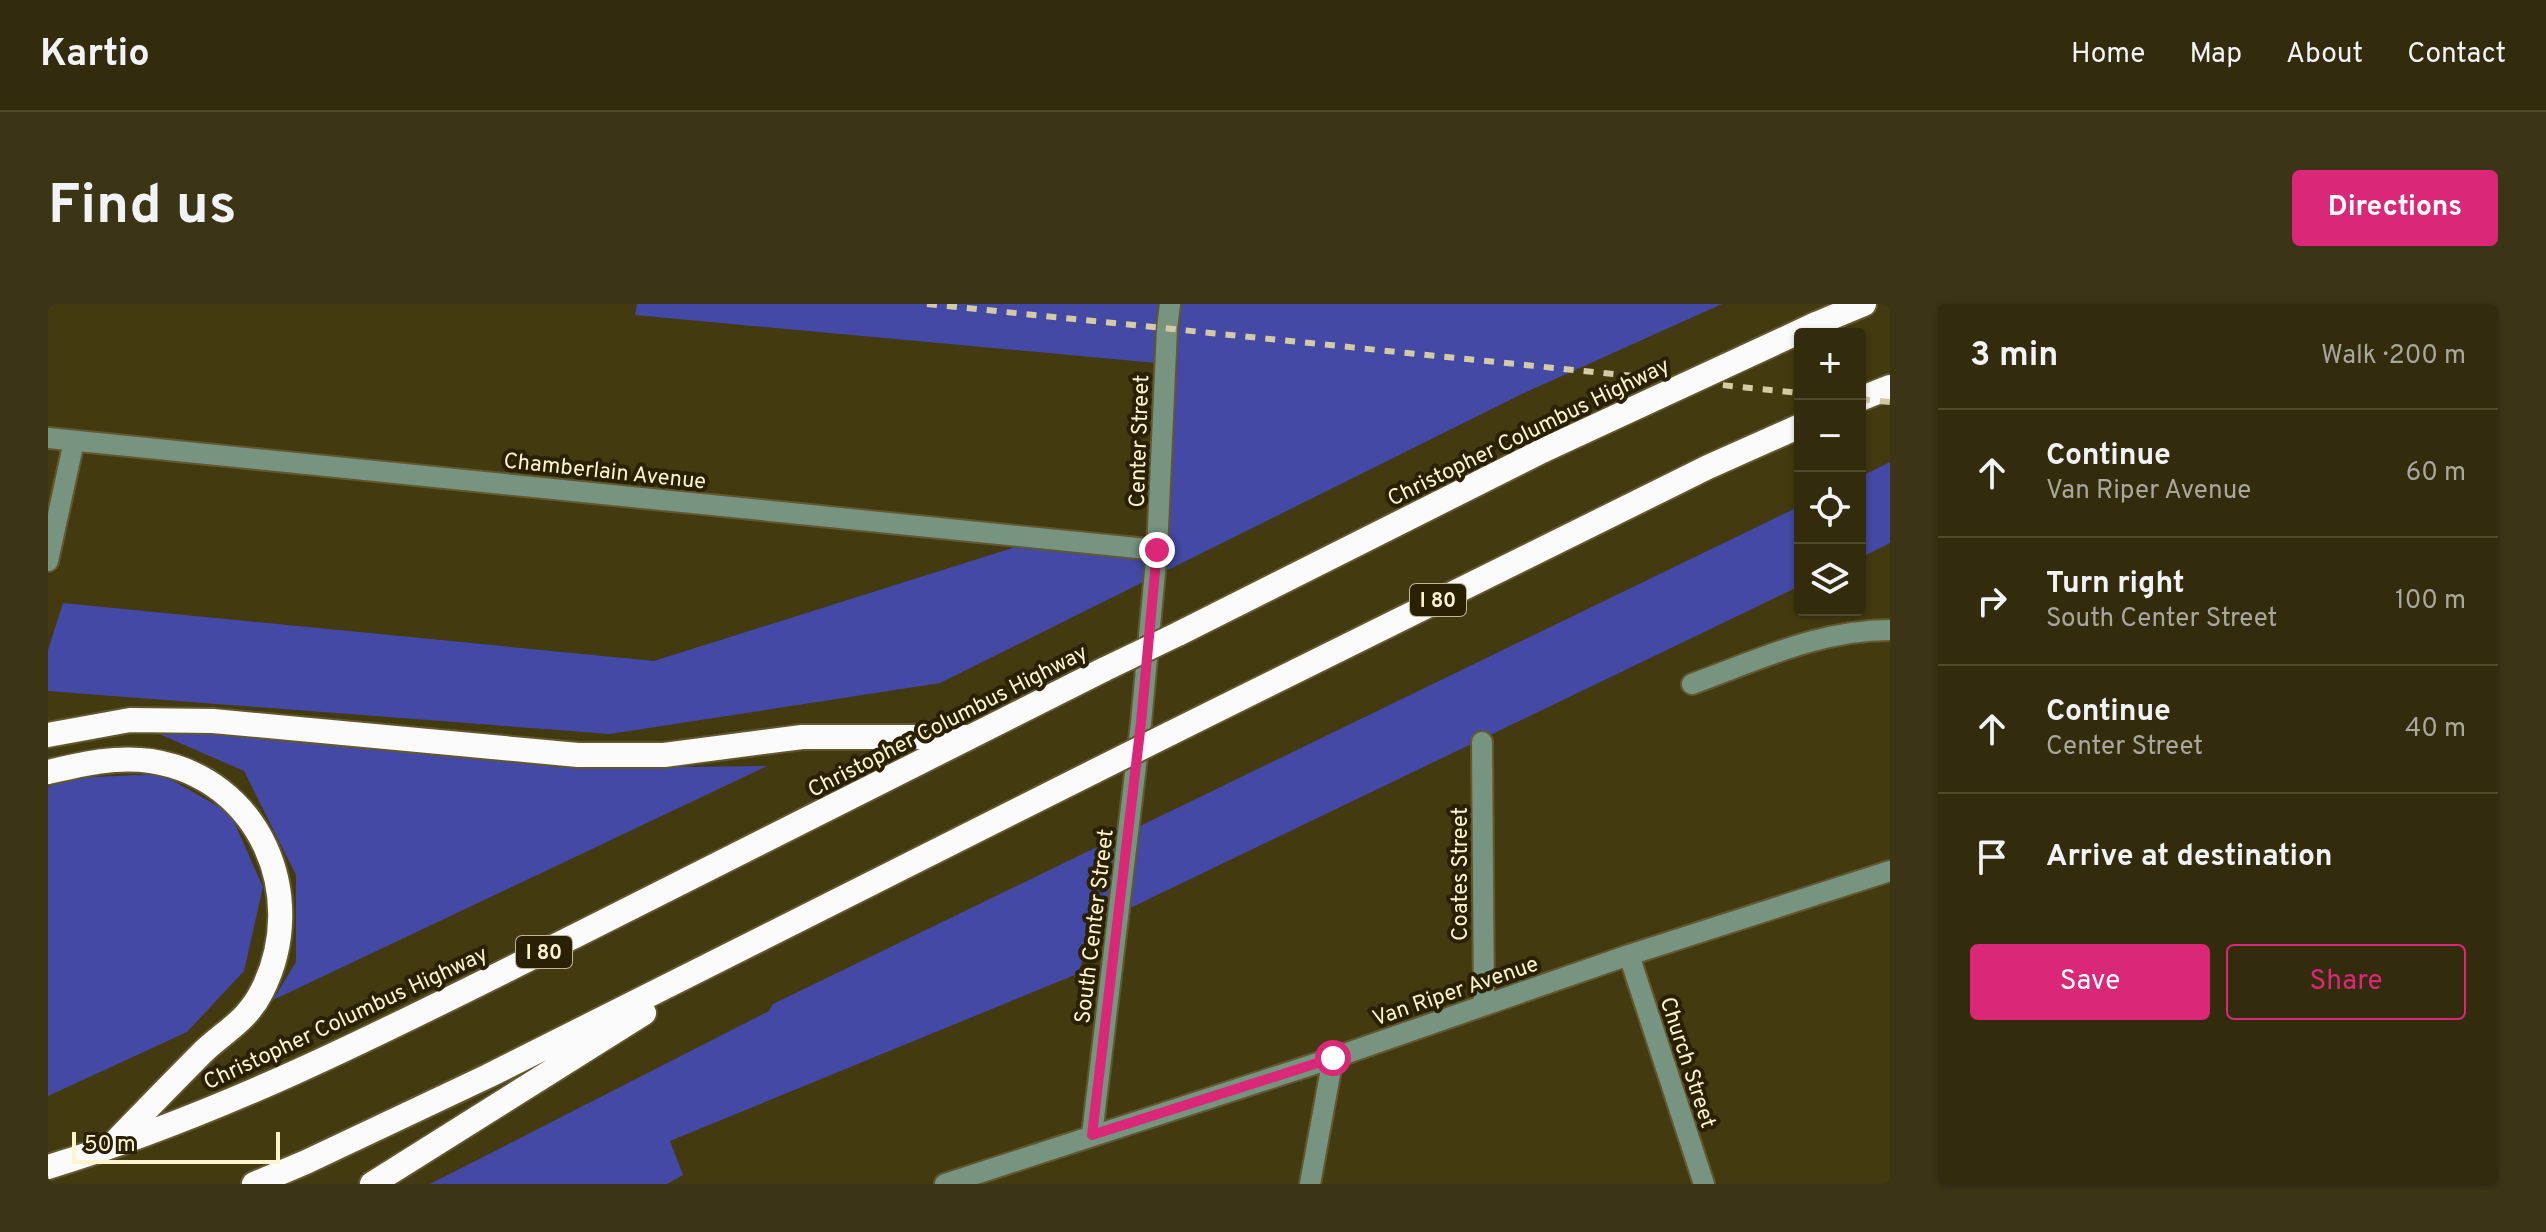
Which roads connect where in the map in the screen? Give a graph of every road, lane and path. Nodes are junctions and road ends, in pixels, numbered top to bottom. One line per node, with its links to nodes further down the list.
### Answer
1 (1170, 304): 8 (street, Center Street)
2 (1864, 304): 14 (highway, Christopher Columbus Highway / I 80, bridge)
3 (1890, 387): 4 (highway)
4 (1866, 397)
5 (1794, 429): 18 (highway, I 80, bridge)
6 (48, 438): 7 (street, Chamberlain Avenue)
7 (74, 441): 8 (street, Chamberlain Avenue); 9 (street)
8 (1157, 550): 12 (street, Center Street)
9 (48, 561)
10 (1890, 630): 11 (street)
11 (1692, 684)
12 (1141, 723): 22 (street, South Center Street)
13 (48, 735): 14 (highway)
14 (972, 737): 23 (highway, Christopher Columbus Highway / I 80)
15 (1482, 742): 20 (street, Coates Street)
16 (48, 772): 23 (highway)
17 (1890, 871): 19 (street, Van Riper Avenue)
18 (765, 937): 25 (highway, I 80); 26 (highway)
19 (1629, 955): 20 (street, Van Riper Avenue); 29 (street, Church Street)
20 (1484, 1005): 21 (street, Van Riper Avenue)
21 (1333, 1058): 22 (street, Van Riper Avenue); 28 (street)
22 (1092, 1135): 27 (street, Van Riper Avenue)
23 (108, 1149): 24 (highway, Christopher Columbus Highway / I 80)
24 (48, 1167)
25 (254, 1184)
26 (372, 1184)
27 (945, 1184)
28 (1310, 1184)
29 (1704, 1184)

